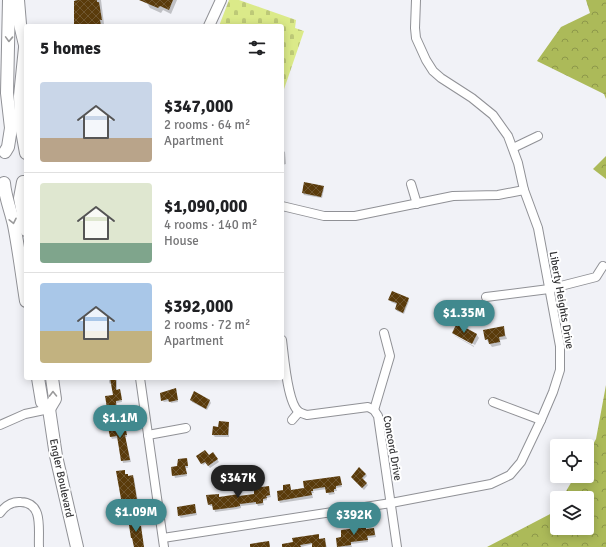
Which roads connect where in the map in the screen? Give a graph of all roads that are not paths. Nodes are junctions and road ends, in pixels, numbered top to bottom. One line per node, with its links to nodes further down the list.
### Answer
1 (9, 0): 14 (main road, one-way to 14)
2 (18, 0): 8 (main road)
3 (27, 0): 6 (main road)
4 (221, 0): 7 (street)
5 (416, 0): 12 (street, Liberty Heights Drive)
6 (27, 24)
7 (210, 24)
8 (24, 36)
9 (24, 60): 11 (main road)
10 (538, 136): 12 (street)
11 (24, 142)
12 (513, 148): 19 (street, Liberty Heights Drive)
13 (24, 152): 14 (main road)
14 (2, 154)
15 (1, 181): 16 (main road); 24 (main road, one-way to 24)
16 (24, 181)
17 (24, 184): 22 (main road)
18 (411, 184): 20 (street)
19 (524, 190): 20 (street); 25 (street, Liberty Heights Drive)
20 (417, 204): 21 (street)
21 (284, 206)
22 (24, 219)
23 (603, 266): 25 (street)
24 (24, 288)
25 (549, 289): 26 (street); 37 (street, Liberty Heights Drive)
26 (486, 297)
27 (384, 333): 34 (street)
28 (284, 354): 35 (street)
29 (38, 380): 33 (main road, Engler Boulevard)
30 (52, 380): 33 (main road, Engler Boulevard, one-way to 30)
31 (140, 380): 40 (street)
32 (493, 402): 37 (street)
33 (48, 409): 38 (street); 45 (main road, Engler Boulevard)
34 (374, 410): 35 (street, Concord Drive); 41 (street, Concord Drive)
35 (299, 412): 36 (street)
36 (292, 420)
37 (541, 420): 41 (street, Liberty Heights Drive)
38 (0, 424)
39 (186, 428): 40 (street)
40 (148, 435): 43 (street)
41 (391, 503): 43 (street, Liberty Heights Drive); 47 (street, Concord Drive)
42 (0, 513): 44 (street)
43 (163, 538): 46 (street)
44 (38, 547)
45 (77, 547)
46 (164, 547)
47 (397, 547)

